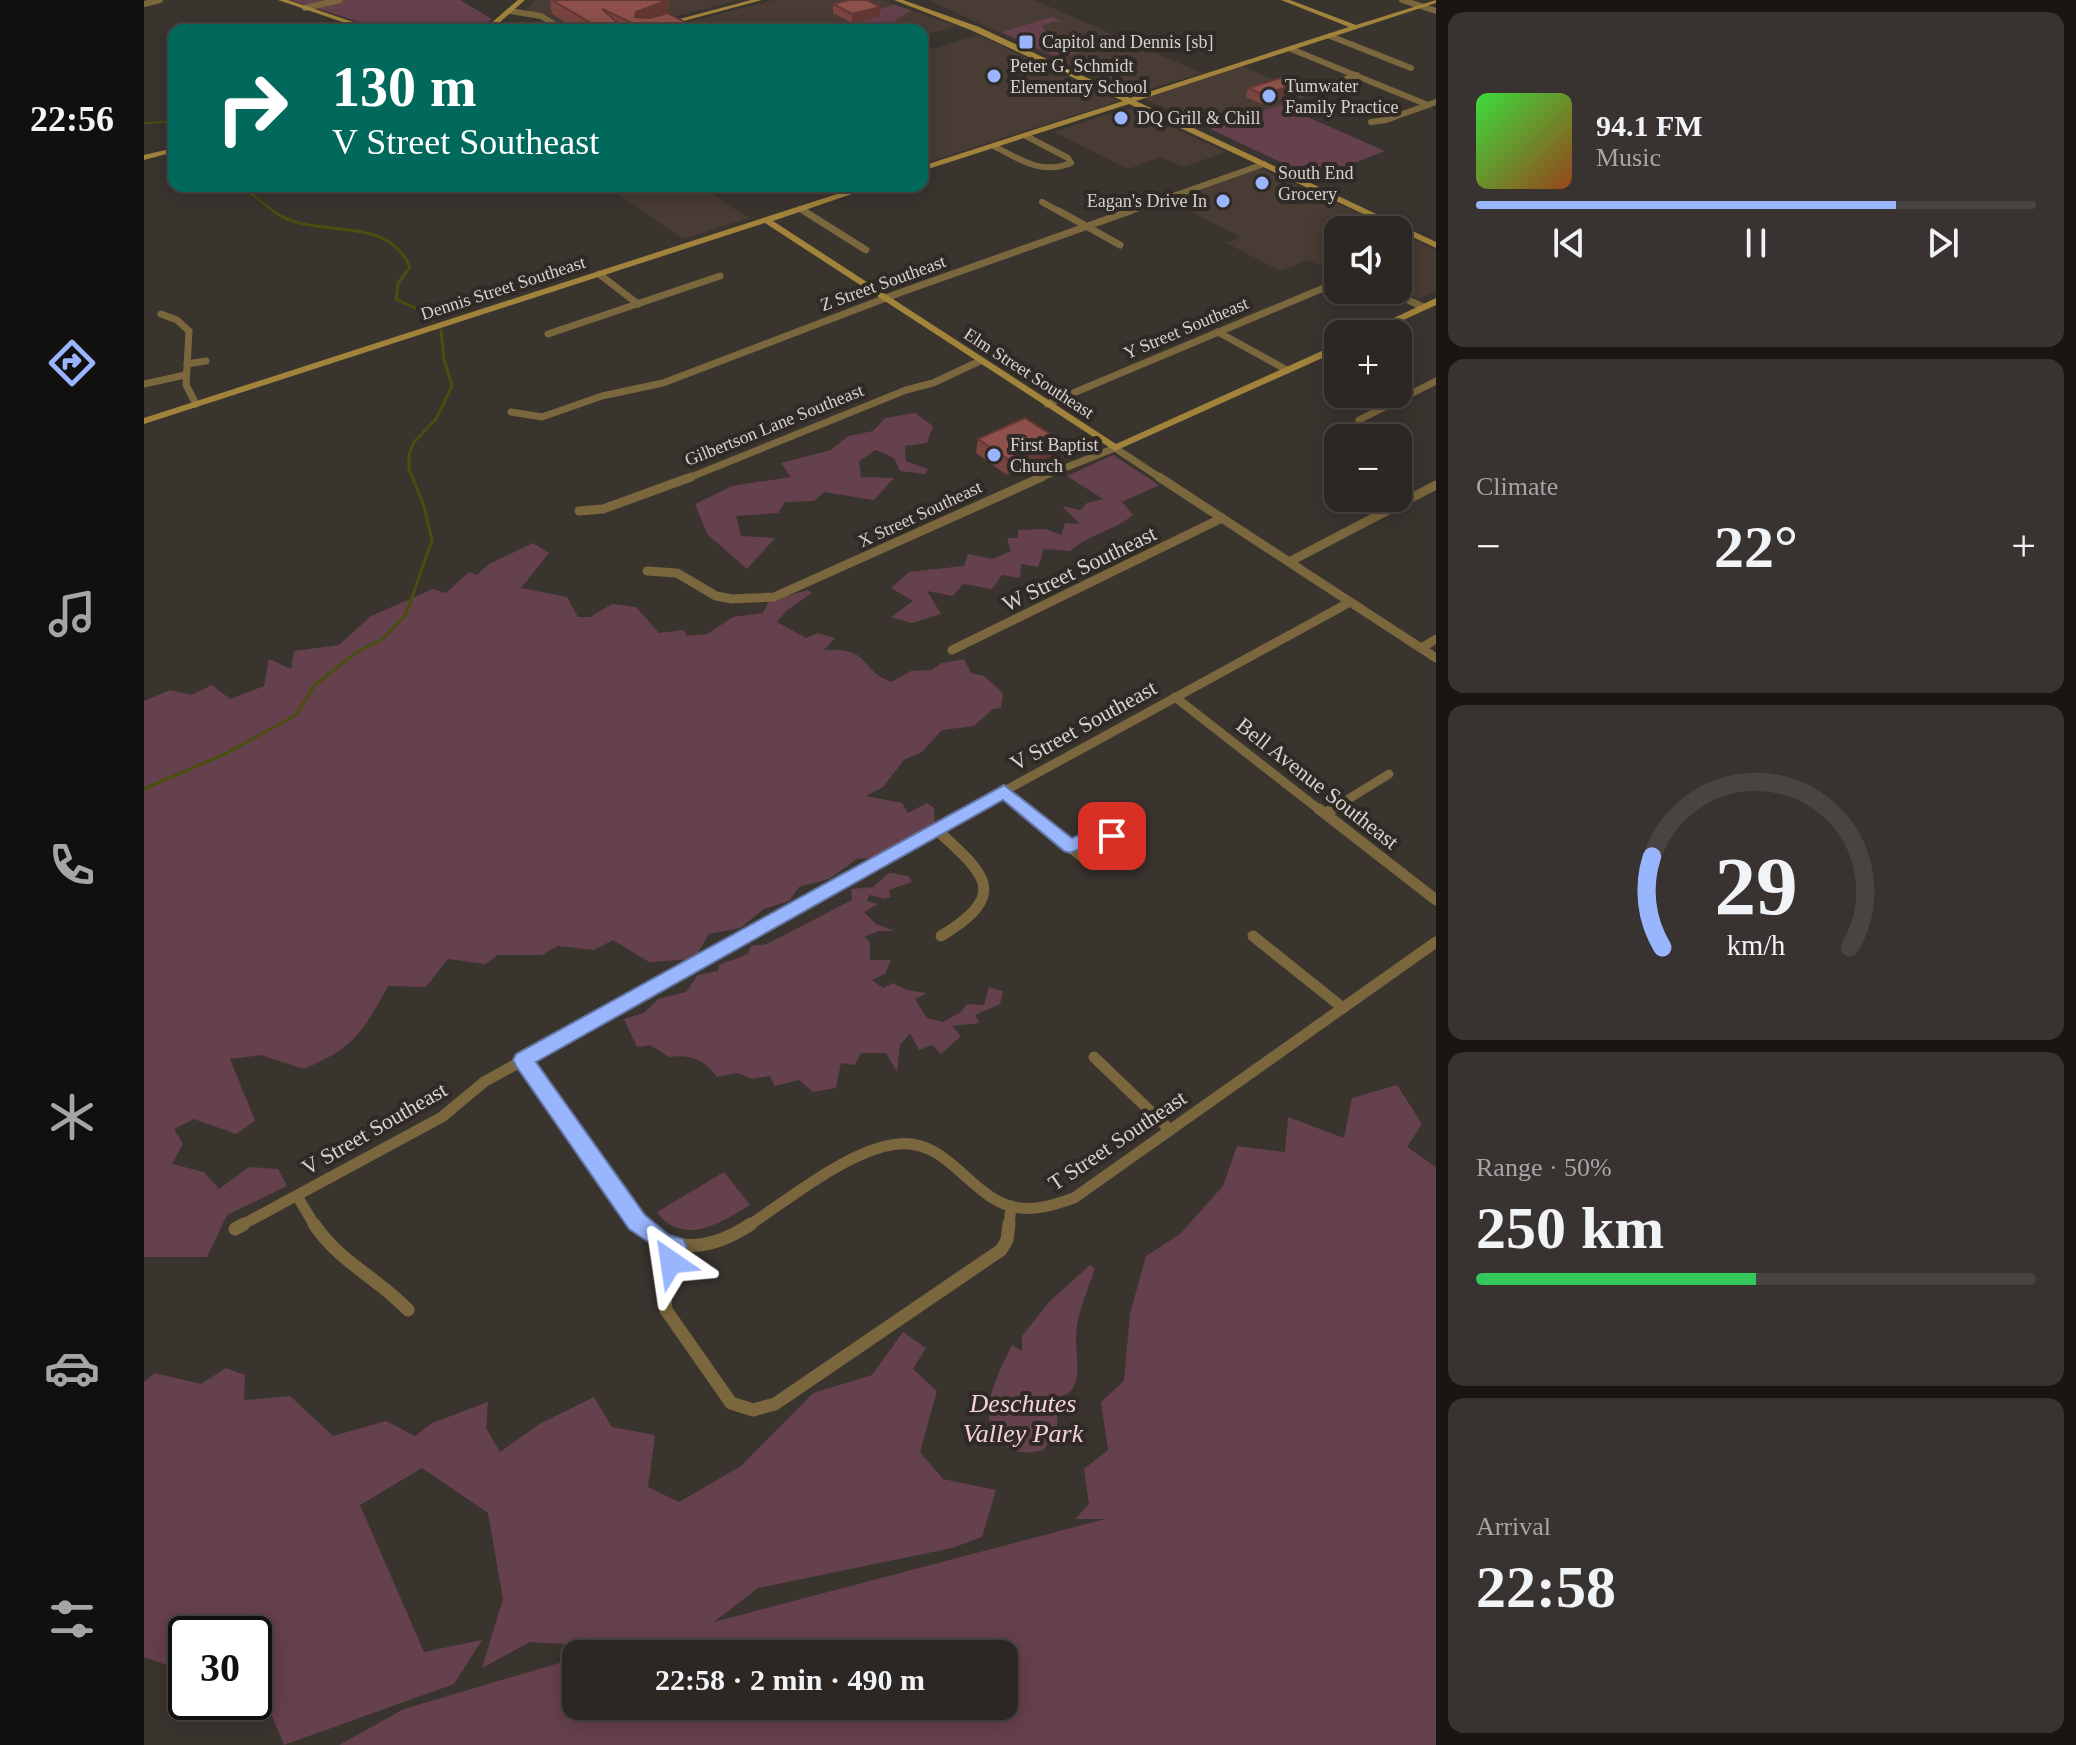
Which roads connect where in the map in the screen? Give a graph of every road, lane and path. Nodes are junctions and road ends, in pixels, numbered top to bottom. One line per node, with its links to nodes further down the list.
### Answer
1 (160, 0): 10 (street)
2 (281, 0): 12 (street)
3 (340, 0): 12 (street)
4 (522, 0): 13 (street)
5 (759, 0): 18 (street)
6 (897, 0): 25 (street)
7 (1284, 0): 19 (street)
8 (1402, 0): 11 (street)
9 (1436, 1): 11 (street)
10 (144, 4)
11 (1422, 6): 14 (street); 19 (street)
12 (305, 8): 15 (street)
13 (510, 11): 16 (street); 17 (street)
14 (1436, 11)
15 (354, 24)
16 (494, 24)
17 (554, 24)
18 (665, 24)
19 (1355, 27): 20 (street)
20 (1330, 36): 21 (street); 22 (street)
21 (1291, 49): 23 (street); 25 (street)
22 (1411, 68)
23 (1357, 75): 24 (street); 27 (street)
24 (1318, 89)
25 (1131, 102): 29 (street); 33 (street)
26 (1436, 102): 27 (street)
27 (1428, 105): 28 (street)
28 (1371, 122)
29 (1026, 136): 30 (street); 30 (street)
30 (994, 146): 34 (street)
31 (168, 152): 32 (street)
32 (144, 158)
33 (1264, 164): 39 (street, Z Street Southeast); 41 (street)
34 (928, 167)
35 (850, 192): 37 (street, Dennis Street Southeast)
36 (1042, 202): 39 (street)
37 (800, 209): 38 (street, Dennis Street Southeast); 42 (street)
38 (766, 220): 43 (street, Dennis Street Southeast); 46 (street, Elm Street Southeast)
39 (1086, 226): 40 (street); 46 (street, Z Street Southeast)
40 (1120, 245)
41 (1436, 245)
42 (866, 250)
43 (599, 274): 49 (street); 63 (street, Dennis Street Southeast)
44 (720, 276): 49 (street)
45 (1324, 288): 53 (street, Y Street Southeast)
46 (886, 299): 57 (street, Elm Street Southeast); 65 (street, Z Street Southeast)
47 (1436, 301): 50 (street)
48 (1412, 302): 50 (street)
49 (638, 304): 54 (street)
50 (1423, 307): 52 (street)
51 (161, 314): 58 (street)
52 (1395, 320)
53 (1218, 332): 59 (street); 64 (street, Y Street Southeast)
54 (548, 334)
55 (1324, 353): 59 (street, X Street Southeast)
56 (206, 361): 58 (street)
57 (980, 361): 64 (street, Elm Street Southeast); 70 (street, Gilbertson Lane Southeast)
58 (187, 364): 60 (street)
59 (1287, 370): 68 (street, X Street Southeast)
60 (185, 375): 62 (street); 63 (street)
61 (1436, 381): 66 (street)
62 (144, 384)
63 (196, 404): 67 (street, Dennis Street Southeast)
64 (1047, 404): 68 (street, Elm Street Southeast)
65 (511, 412)
66 (1359, 420)
67 (144, 421)
68 (1115, 448): 71 (street, Elm Street Southeast); 73 (street, X Street Southeast)
69 (1436, 485): 72 (street)
70 (579, 511)
71 (1222, 518): 72 (street, Elm Street Southeast); 77 (street, W Street Southeast)
72 (1289, 562): 74 (street, Elm Street Southeast)
73 (647, 571)
74 (1350, 602): 76 (street, Elm Street Southeast); 79 (street, V Street Southeast)
75 (1436, 639): 76 (street)
76 (1421, 648): 78 (street, Elm Street Southeast)
77 (952, 650)
78 (1436, 658)
79 (1175, 697): 81 (street, V Street Southeast); 82 (street, Bell Avenue Southeast)
80 (1389, 774): 82 (street)
81 (1004, 791): 83 (street, V Street Southeast); 84 (street)
82 (1326, 813): 85 (street, Bell Avenue Southeast)
83 (937, 830): 86 (street); 91 (street, V Street Southeast)
84 (1070, 846): 84 (street)
85 (1436, 900)
86 (941, 936)
87 (1253, 936): 89 (street)
88 (1436, 942): 89 (street, T Street Southeast)
89 (1343, 1008): 92 (street, T Street Southeast)
90 (1094, 1057): 92 (street)
91 (523, 1060): 93 (street, V Street Southeast); 96 (street)
92 (1170, 1130): 94 (street, T Street Southeast)
93 (297, 1196): 95 (street, V Street Southeast); 97 (street)
94 (1011, 1206): 96 (street, T Street Southeast); 96 (street)
95 (235, 1229)
96 (676, 1246)
97 (408, 1310)

